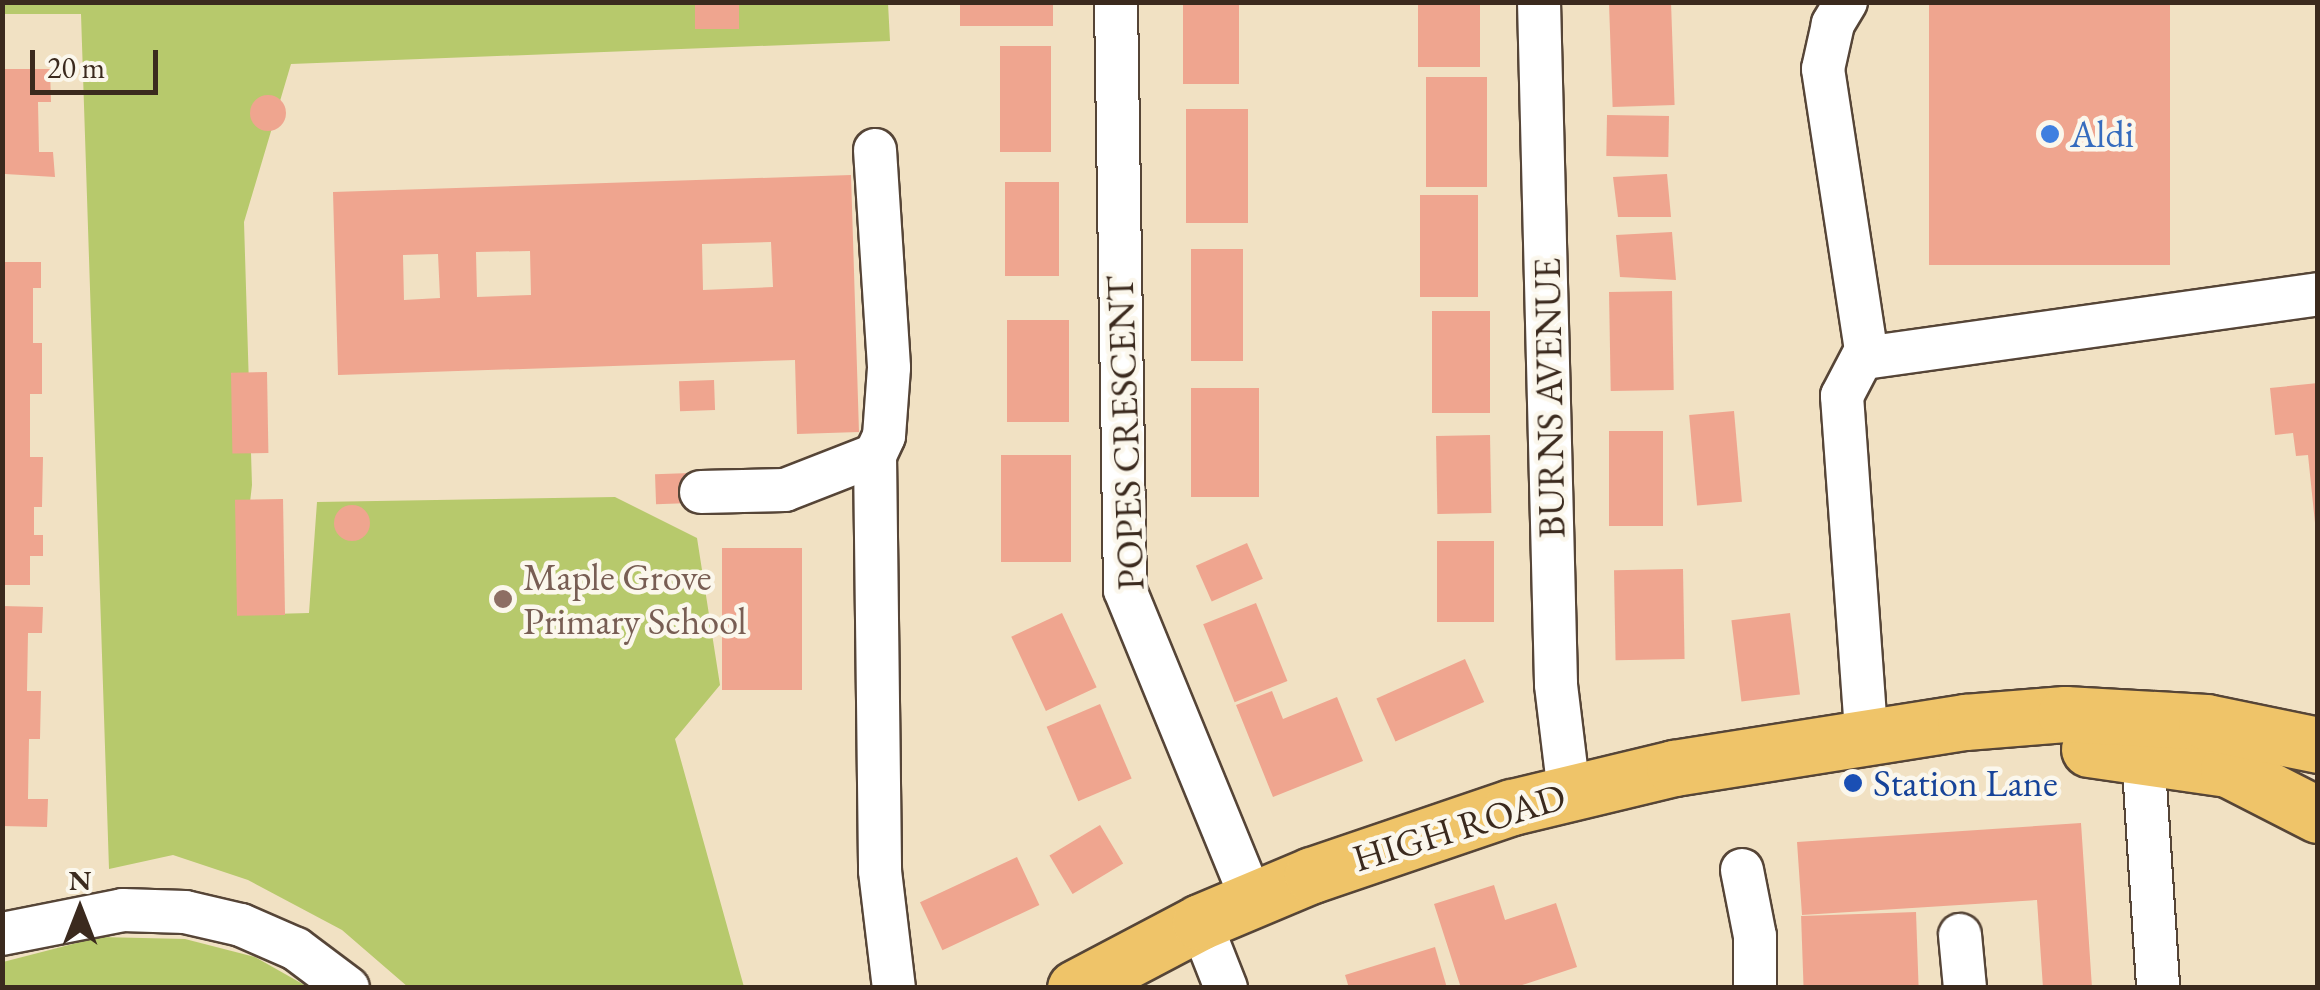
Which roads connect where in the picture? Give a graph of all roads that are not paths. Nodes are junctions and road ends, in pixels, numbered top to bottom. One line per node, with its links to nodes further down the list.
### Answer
1 (1116, 2): 15 (street, POPES CRESCENT)
2 (1539, 2): 12 (street, BURNS AVENUE)
3 (1846, 2): 6 (street)
4 (876, 150): 7 (street)
5 (2301, 296): 6 (street)
6 (1864, 358): 9 (street)
7 (876, 456): 8 (street); 20 (street)
8 (701, 492)
9 (1866, 742): 10 (main road, HIGH ROAD); 11 (main road, HIGH ROAD); 12 (main road, HIGH ROAD)
10 (2318, 745)
11 (2143, 753): 13 (main road, HIGH ROAD); 25 (street)
12 (1569, 792): 15 (main road, HIGH ROAD)
13 (2318, 815)
14 (1742, 870): 23 (street)
15 (1252, 899): 16 (main road, HIGH ROAD)
16 (1200, 922): 21 (main road, HIGH ROAD); 22 (street)
17 (2, 934): 19 (street)
18 (1960, 935): 24 (street)
19 (348, 988)
20 (894, 988)
21 (1075, 988)
22 (1226, 988)
23 (1755, 988)
24 (1965, 988)
25 (2158, 988)

